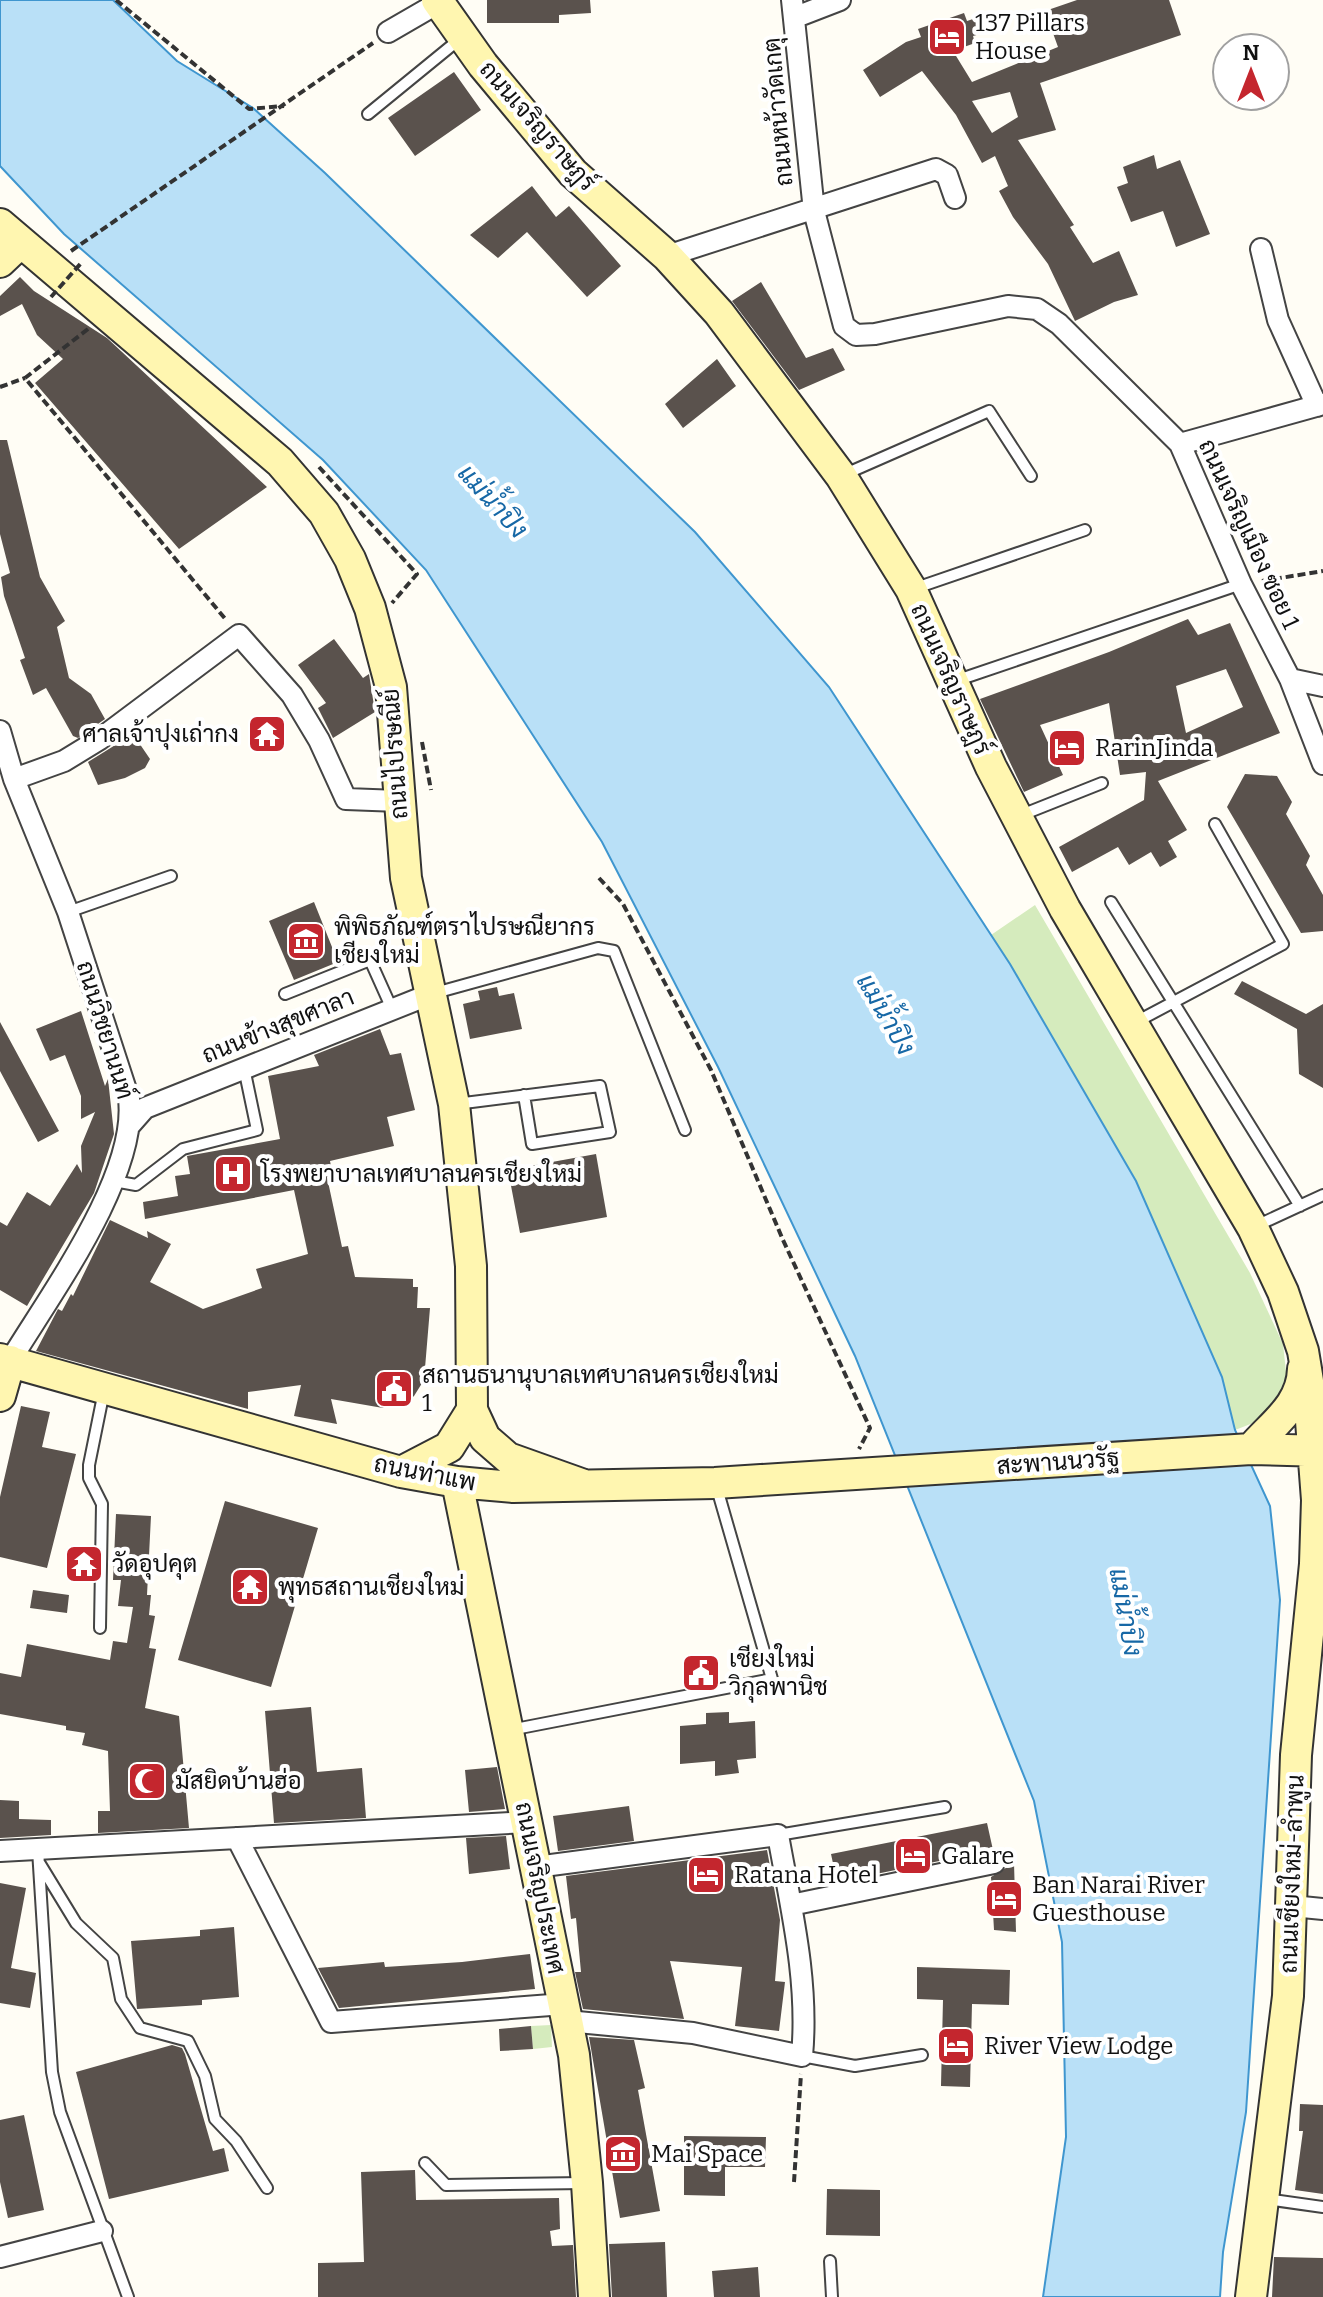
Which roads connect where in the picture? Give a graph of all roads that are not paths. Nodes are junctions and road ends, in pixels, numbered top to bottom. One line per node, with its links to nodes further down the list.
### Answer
1 (840, 0): 3 (street)
2 (438, 1): 4 (street); 5 (main road, ถนนเจริญราษฎร์)
3 (794, 9): 8 (street, ถนนหน้าวัดเกตุ)
4 (388, 32)
5 (462, 36): 6 (lane); 11 (main road, ถนนเจริญราษฎร์)
6 (368, 114)
7 (955, 198): 8 (street)
8 (814, 211): 11 (street, ถนนหน้าวัดเกตุ); 13 (street, ถนนเจริญเมือง ซอย 1)
9 (7, 243): 27 (main road, ถนนไปรษณีย์)
10 (1261, 249): 12 (street)
11 (667, 256): 14 (main road, ถนนเจริญราษฎร์)
12 (1320, 405): 13 (street)
13 (1180, 444): 17 (street, ถนนเจริญเมือง ซอย 1)
14 (841, 476): 15 (lane); 18 (main road, ถนนเจริญราษฎร์)
15 (1031, 476)
16 (1085, 530): 18 (lane)
17 (1241, 584): 19 (street, ถนนเจริญเมือง ซอย 1); 20 (lane)
18 (911, 589): 20 (main road, ถนนเจริญราษฎร์)
19 (1290, 679): 21 (street); 24 (street, ถนนเจริญเมือง ซอย 1)
20 (952, 682): 28 (main road, ถนนเจริญราษฎร์)
21 (1323, 686)
22 (0, 731): 23 (street, ถนนวิชยานนท์)
23 (3, 757): 25 (street, ถนนวิชยานนท์)
24 (1323, 764)
25 (14, 779): 27 (street); 32 (street, ถนนวิชยานนท์)
26 (1102, 783): 28 (lane)
27 (399, 801): 34 (main road, ถนนไปรษณีย์)
28 (1017, 816): 37 (main road, ถนนเจริญราษฎร์)
29 (1215, 824): 35 (lane)
30 (171, 876): 32 (lane)
31 (1111, 902): 35 (lane)
32 (68, 912): 40 (street, ถนนวิชยานนท์)
33 (285, 994): 36 (lane)
34 (431, 994): 36 (street, ถนนข้างสุขศาลา); 41 (main road, ถนนไปรษณีย์); 42 (lane)
35 (1175, 1002): 37 (lane); 45 (lane)
36 (392, 1009): 38 (street, ถนนข้างสุขศาลา)
37 (1133, 1023): 46 (main road, ถนนเจริญราษฎร์)
38 (244, 1066): 40 (street, ถนนข้างสุขศาลา); 43 (lane)
39 (524, 1095): 39 (lane); 41 (lane)
40 (137, 1103): 43 (street, ถนนวิชยานนท์)
41 (454, 1104): 51 (main road, ถนนไปรษณีย์)
42 (685, 1130)
43 (114, 1181): 48 (street, ถนนวิชยานนท์)
44 (1323, 1195): 45 (lane)
45 (1300, 1206): 46 (lane)
46 (1253, 1228): 47 (main road, ถนนเจริญราษฎร์)
47 (1308, 1351): 52 (main road); 53 (main road, ถนนเจริญราษฎร์)
48 (5, 1360): 49 (main road, ถนนท่าแพ); 50 (main road)
49 (105, 1389): 54 (main road, ถนนท่าแพ); 59 (lane)
50 (0, 1396)
51 (472, 1410): 54 (main road); 58 (main road, ถนนไปรษณีย์)
52 (1251, 1449): 53 (main road, สะพานนวรัฐ); 55 (main road, สะพานนวรัฐ)
53 (1318, 1450): 70 (main road, ถนนเชียงใหม่-ลำพูน)
54 (401, 1472): 56 (main road, ถนนท่าแพ)
55 (855, 1475): 57 (main road, ถนนท่าแพ)
56 (457, 1482): 58 (main road, ถนนท่าแพ); 60 (main road, ถนนเจริญประเทศ)
57 (715, 1483): 58 (main road, ถนนท่าแพ); 60 (lane)
58 (581, 1484)
59 (100, 1628)
60 (508, 1731): 62 (main road, ถนนเจริญประเทศ)
61 (945, 1807): 63 (lane)
62 (527, 1822): 64 (street); 68 (main road, ถนนเจริญประเทศ)
63 (778, 1835): 68 (street); 69 (street)
64 (237, 1838): 66 (street); 72 (street)
65 (0, 1851): 66 (street)
66 (38, 1856): 77 (lane); 80 (lane)
67 (994, 1863): 69 (street)
68 (536, 1867): 72 (main road, ถนนเจริญประเทศ)
69 (791, 1905): 74 (street)
70 (1292, 1906): 71 (street); 78 (main road, ถนนเชียงใหม่-ลำพูน)
71 (1323, 1909)
72 (566, 2012): 74 (street); 76 (main road, ถนนเจริญประเทศ)
73 (922, 2055): 74 (lane)
74 (802, 2056)
75 (425, 2163): 76 (lane)
76 (587, 2183): 84 (main road, ถนนเจริญประเทศ)
77 (267, 2188)
78 (1263, 2198): 79 (lane); 86 (main road, ถนนเชียงใหม่-ลำพูน)
79 (1323, 2207)
80 (102, 2231): 81 (street); 83 (lane)
81 (0, 2257)
82 (830, 2261): 85 (lane)
83 (128, 2297)
84 (594, 2297)
85 (832, 2297)
86 (1251, 2297)

